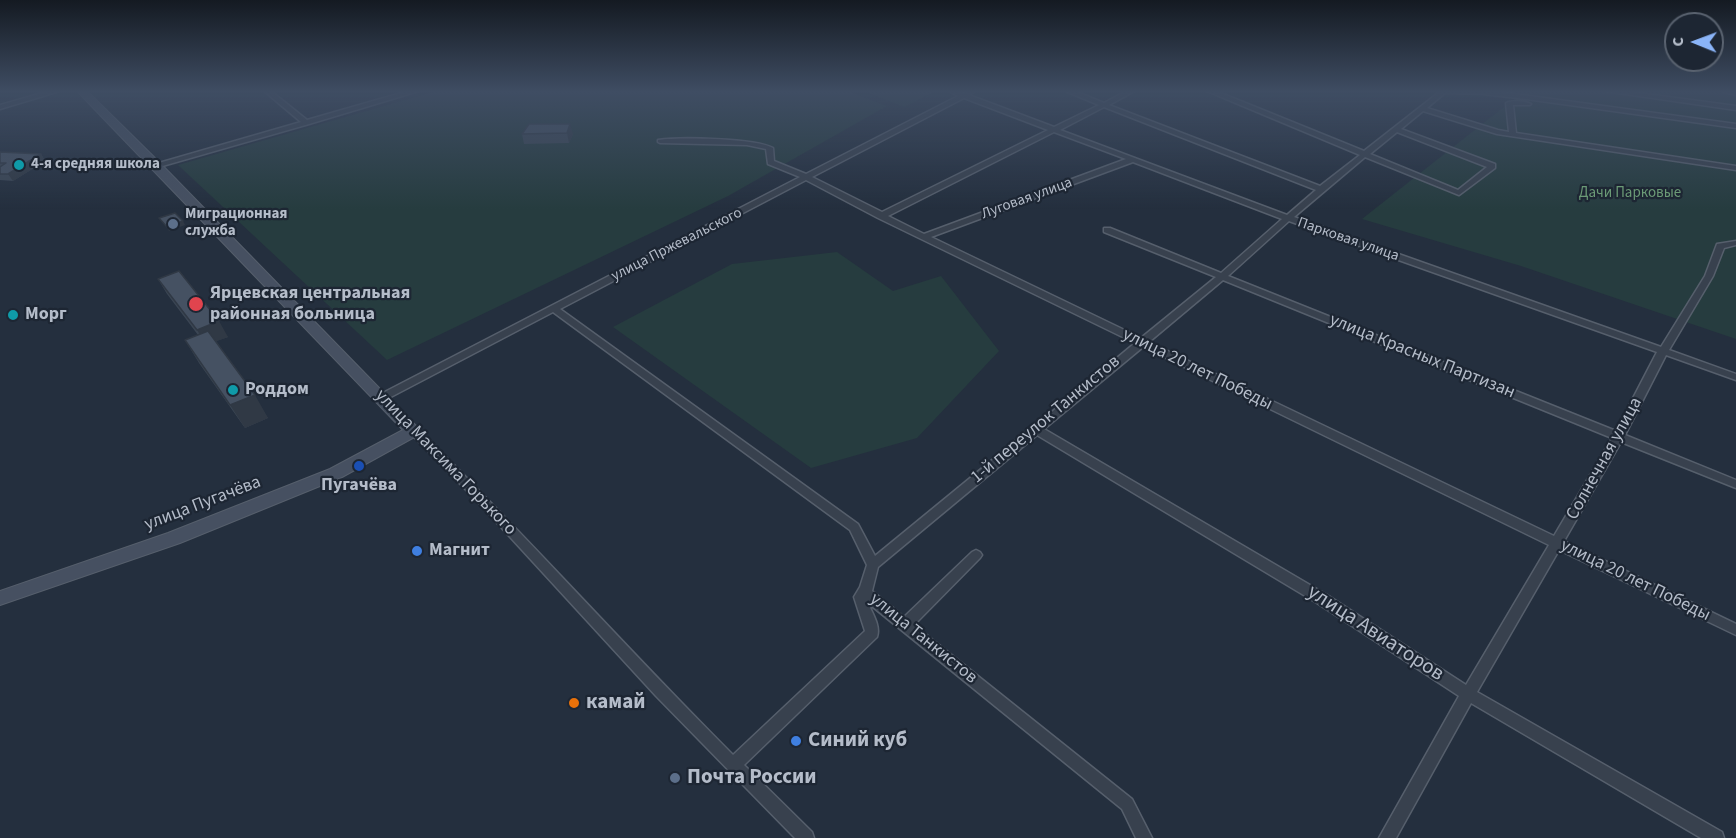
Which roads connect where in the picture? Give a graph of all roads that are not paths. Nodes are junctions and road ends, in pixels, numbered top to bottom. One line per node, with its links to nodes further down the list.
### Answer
1 (121, 130): 17 (street, улица Максима Горького)
2 (281, 130): 17 (street)
3 (899, 130): 19 (street, улица Пржевальского)
4 (1058, 130): 16 (street, Парковая улица); 21 (street)
5 (1167, 130): 20 (street)
6 (1308, 130): 15 (street)
7 (1395, 130): 15 (street, 1-й переулок Танкистов)
8 (1399, 130): 15 (street)
9 (1491, 130): 13 (street)
10 (1512, 130): 13 (street)
11 (1715, 130): 12 (street)
12 (1736, 133)
13 (1513, 134): 18 (street)
14 (660, 141): 19 (street, улица 20 лет Победы)
15 (1365, 153): 20 (street, 1-й переулок Танкистов)
16 (1131, 160): 22 (street, Парковая улица); 24 (street, Луговая улица)
17 (156, 165): 31 (street, улица Максима Горького)
18 (1736, 168)
19 (808, 178): 21 (street, улица 20 лет Победы); 27 (street, улица Пржевальского)
20 (1321, 189): 22 (street, 1-й переулок Танкистов)
21 (881, 216): 24 (street, улица 20 лет Победы)
22 (1288, 218): 26 (street, 1-й переулок Танкистов); 29 (street, Парковая улица)
23 (1107, 230): 26 (street, улица Красных Партизан)
24 (924, 237): 28 (street, улица 20 лет Победы)
25 (1736, 243): 29 (street, Солнечная улица)
26 (1221, 277): 28 (street, 1-й переулок Танкистов); 34 (street, улица Красных Партизан)
27 (554, 308): 31 (street, улица Пржевальского); 38 (street, улица Танкистов)
28 (1139, 342): 32 (street, 1-й переулок Танкистов); 36 (street, улица 20 лет Победы)
29 (1663, 351): 30 (street, Парковая улица); 34 (street, Солнечная улица)
30 (1736, 377)
31 (381, 398): 33 (street, улица Максима Горького)
32 (1035, 429): 38 (street, 1-й переулок Танкистов); 43 (street, улица Авиаторов)
33 (413, 431): 40 (street, улица Пугачёва); 44 (street, улица Максима Горького)
34 (1619, 436): 35 (street, улица Красных Партизан); 36 (street, Солнечная улица)
35 (1736, 484)
36 (1558, 543): 42 (street, улица 20 лет Победы); 43 (street, Солнечная улица)
37 (976, 555): 41 (street)
38 (873, 565): 39 (street, улица Танкистов)
39 (866, 589): 41 (street, улица Танкистов); 44 (street)
40 (0, 598)
41 (905, 625): 46 (street, улица Танкистов)
42 (1736, 630)
43 (1468, 694): 47 (street, Солнечная улица); 48 (street, улица Авиаторов)
44 (733, 765): 45 (street, улица Максима Горького)
45 (806, 838)
46 (1144, 838)
47 (1387, 838)
48 (1716, 838)

